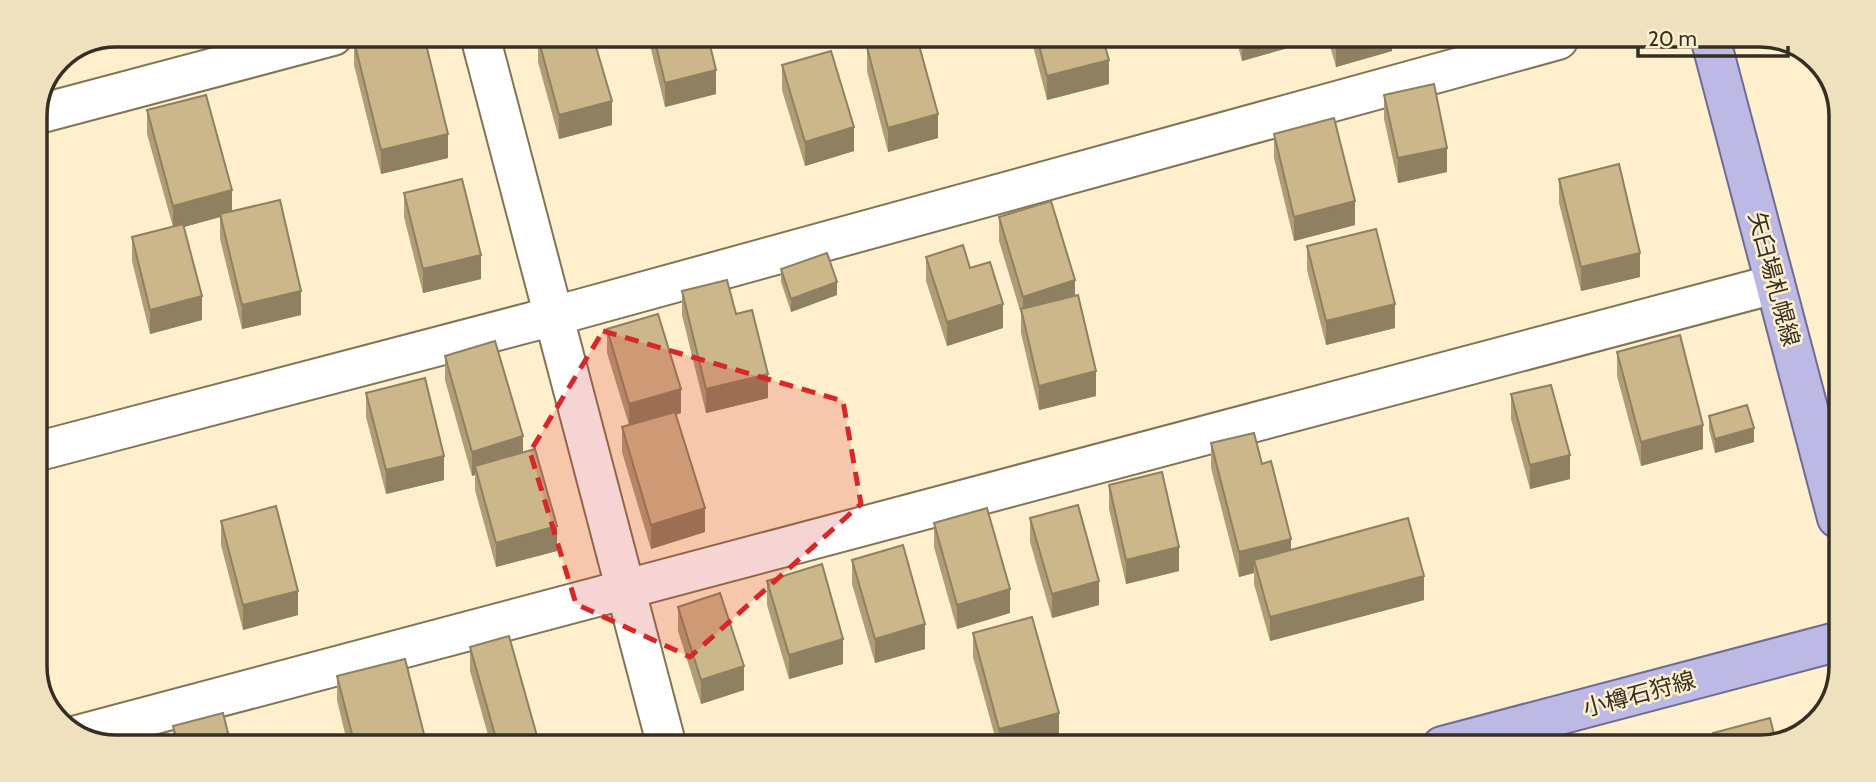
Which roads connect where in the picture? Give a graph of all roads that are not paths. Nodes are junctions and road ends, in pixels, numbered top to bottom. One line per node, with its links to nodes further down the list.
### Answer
1 (292, 47): 5 (street)
2 (483, 47): 7 (street)
3 (1533, 47): 7 (street)
4 (1713, 47): 6 (main road, 矢臼場札幌線)
5 (48, 112)
6 (1775, 284): 9 (main road, 矢臼場札幌線); 10 (street)
7 (554, 316): 8 (street); 10 (street)
8 (47, 449)
9 (1829, 488)
10 (626, 591): 12 (street); 13 (street)
11 (1829, 644): 14 (main road, 小樽石狩線)
12 (92, 730)
13 (664, 735)
14 (1484, 735)

